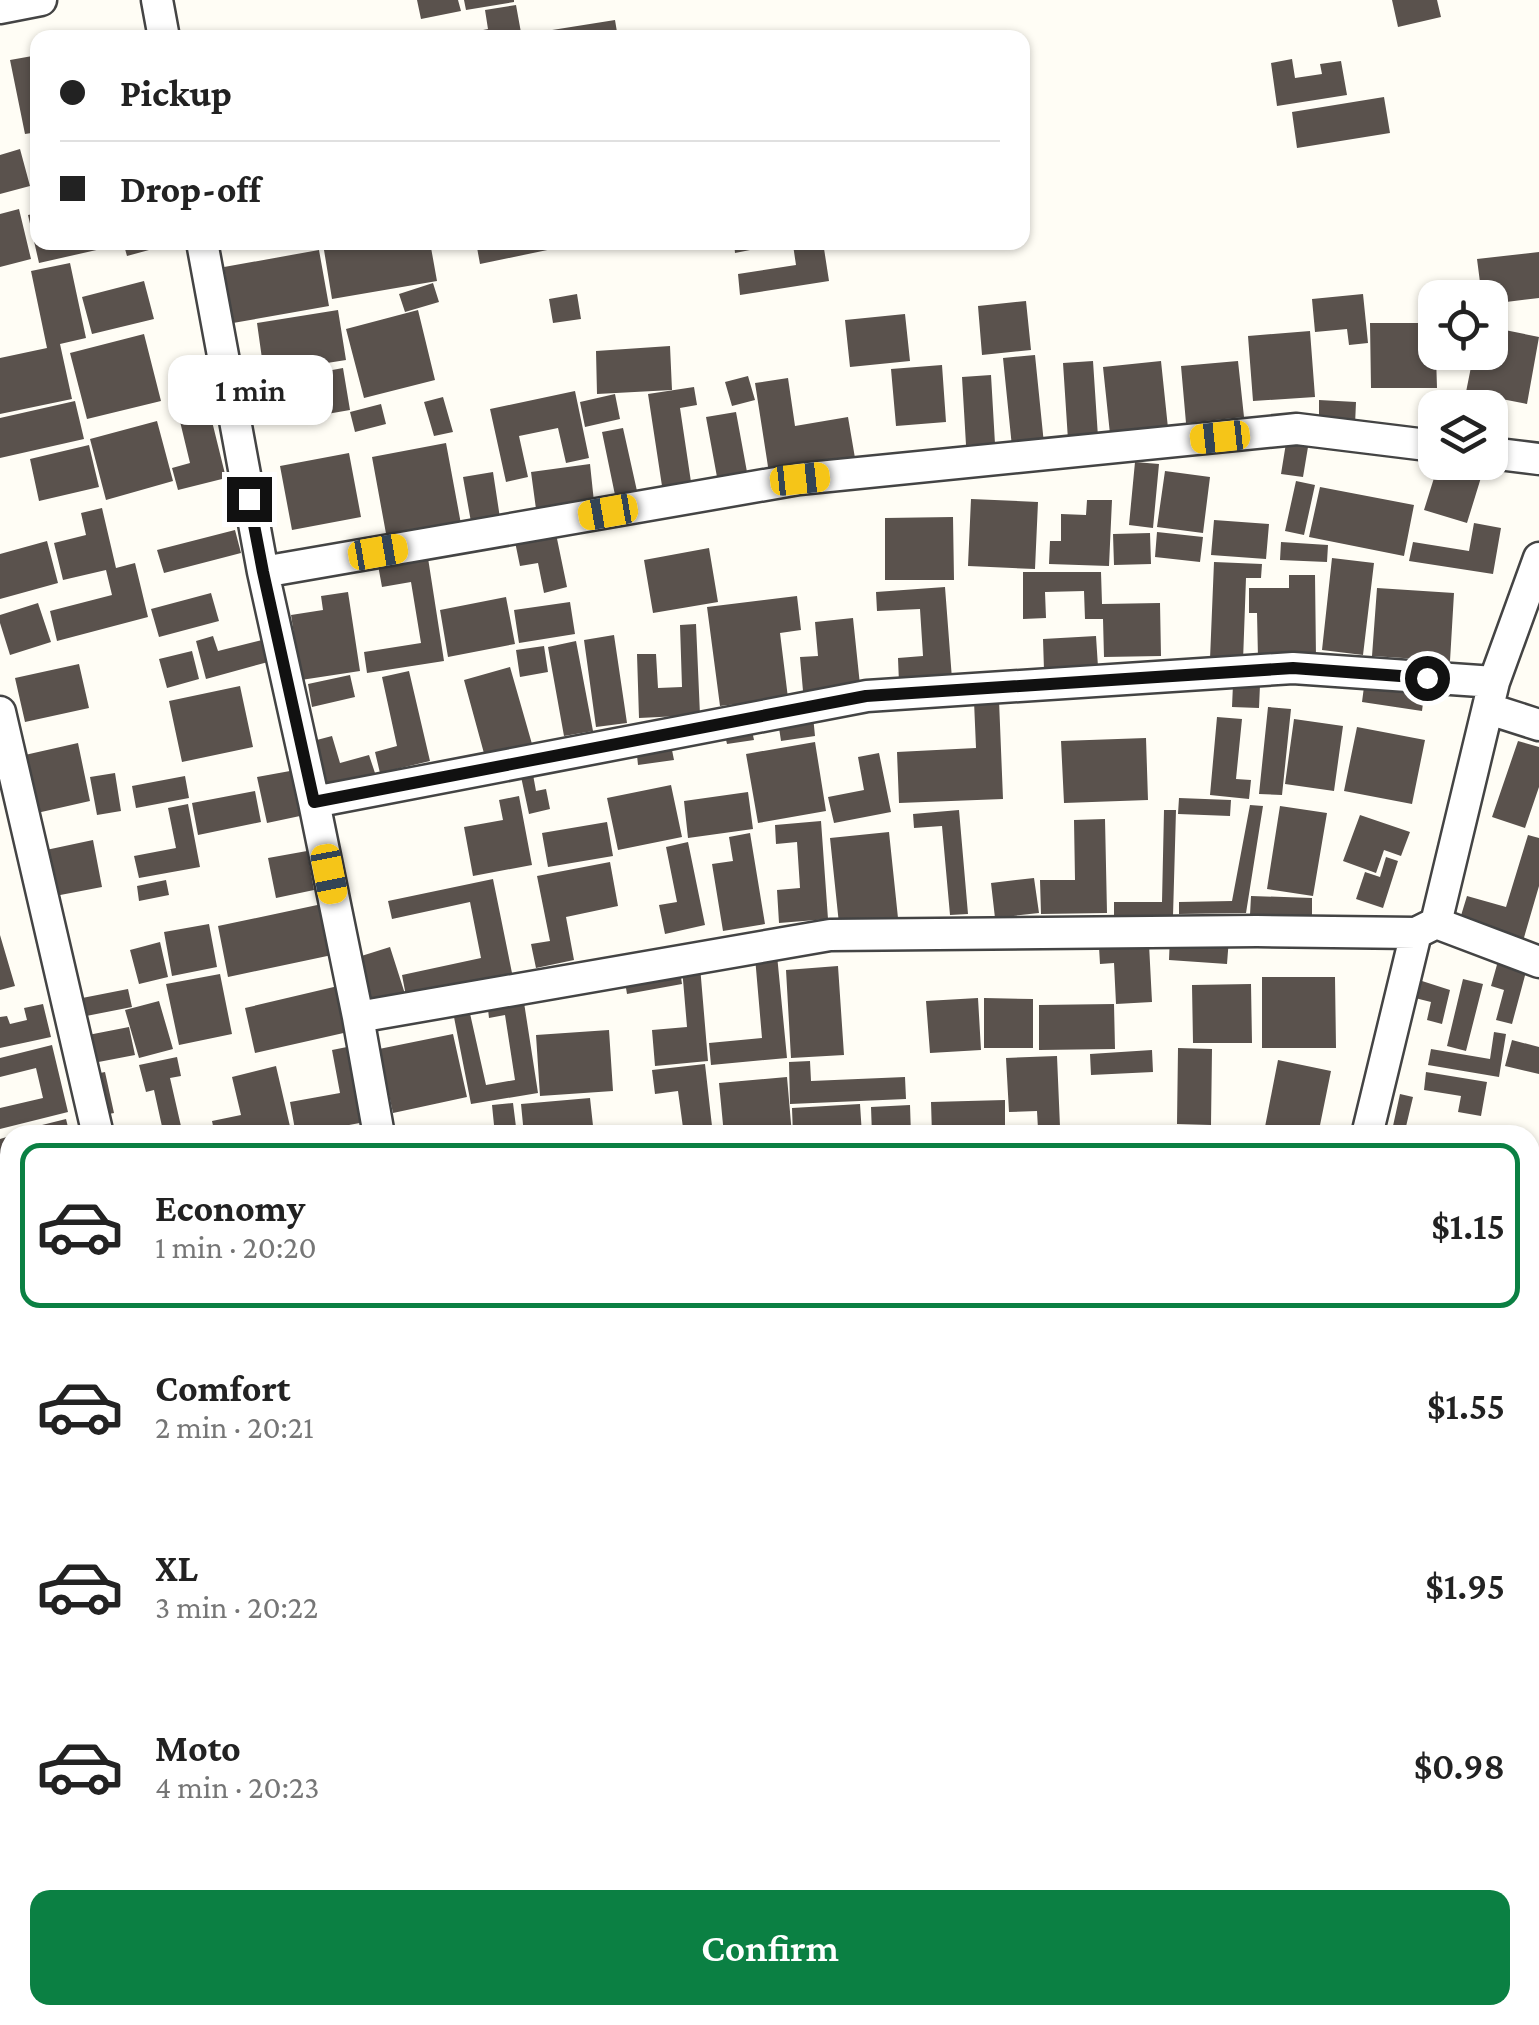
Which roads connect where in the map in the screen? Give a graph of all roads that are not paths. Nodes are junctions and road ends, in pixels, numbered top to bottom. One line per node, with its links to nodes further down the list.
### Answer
1 (41, 0): 3 (street)
2 (157, 0): 4 (street)
3 (0, 8)
4 (163, 30)
5 (203, 250): 10 (street)
6 (1418, 444): 10 (street)
7 (1508, 455): 8 (street)
8 (1539, 459)
9 (1539, 558): 11 (street)
10 (263, 572): 14 (street)
11 (1491, 695): 13 (street); 14 (street); 15 (street)
12 (0, 712): 18 (street)
13 (1539, 725)
14 (314, 802): 17 (street)
15 (1426, 928): 16 (street); 17 (street); 20 (street)
16 (1539, 962)
17 (358, 1017): 19 (street)
18 (96, 1125)
19 (377, 1125)
20 (1370, 1125)

